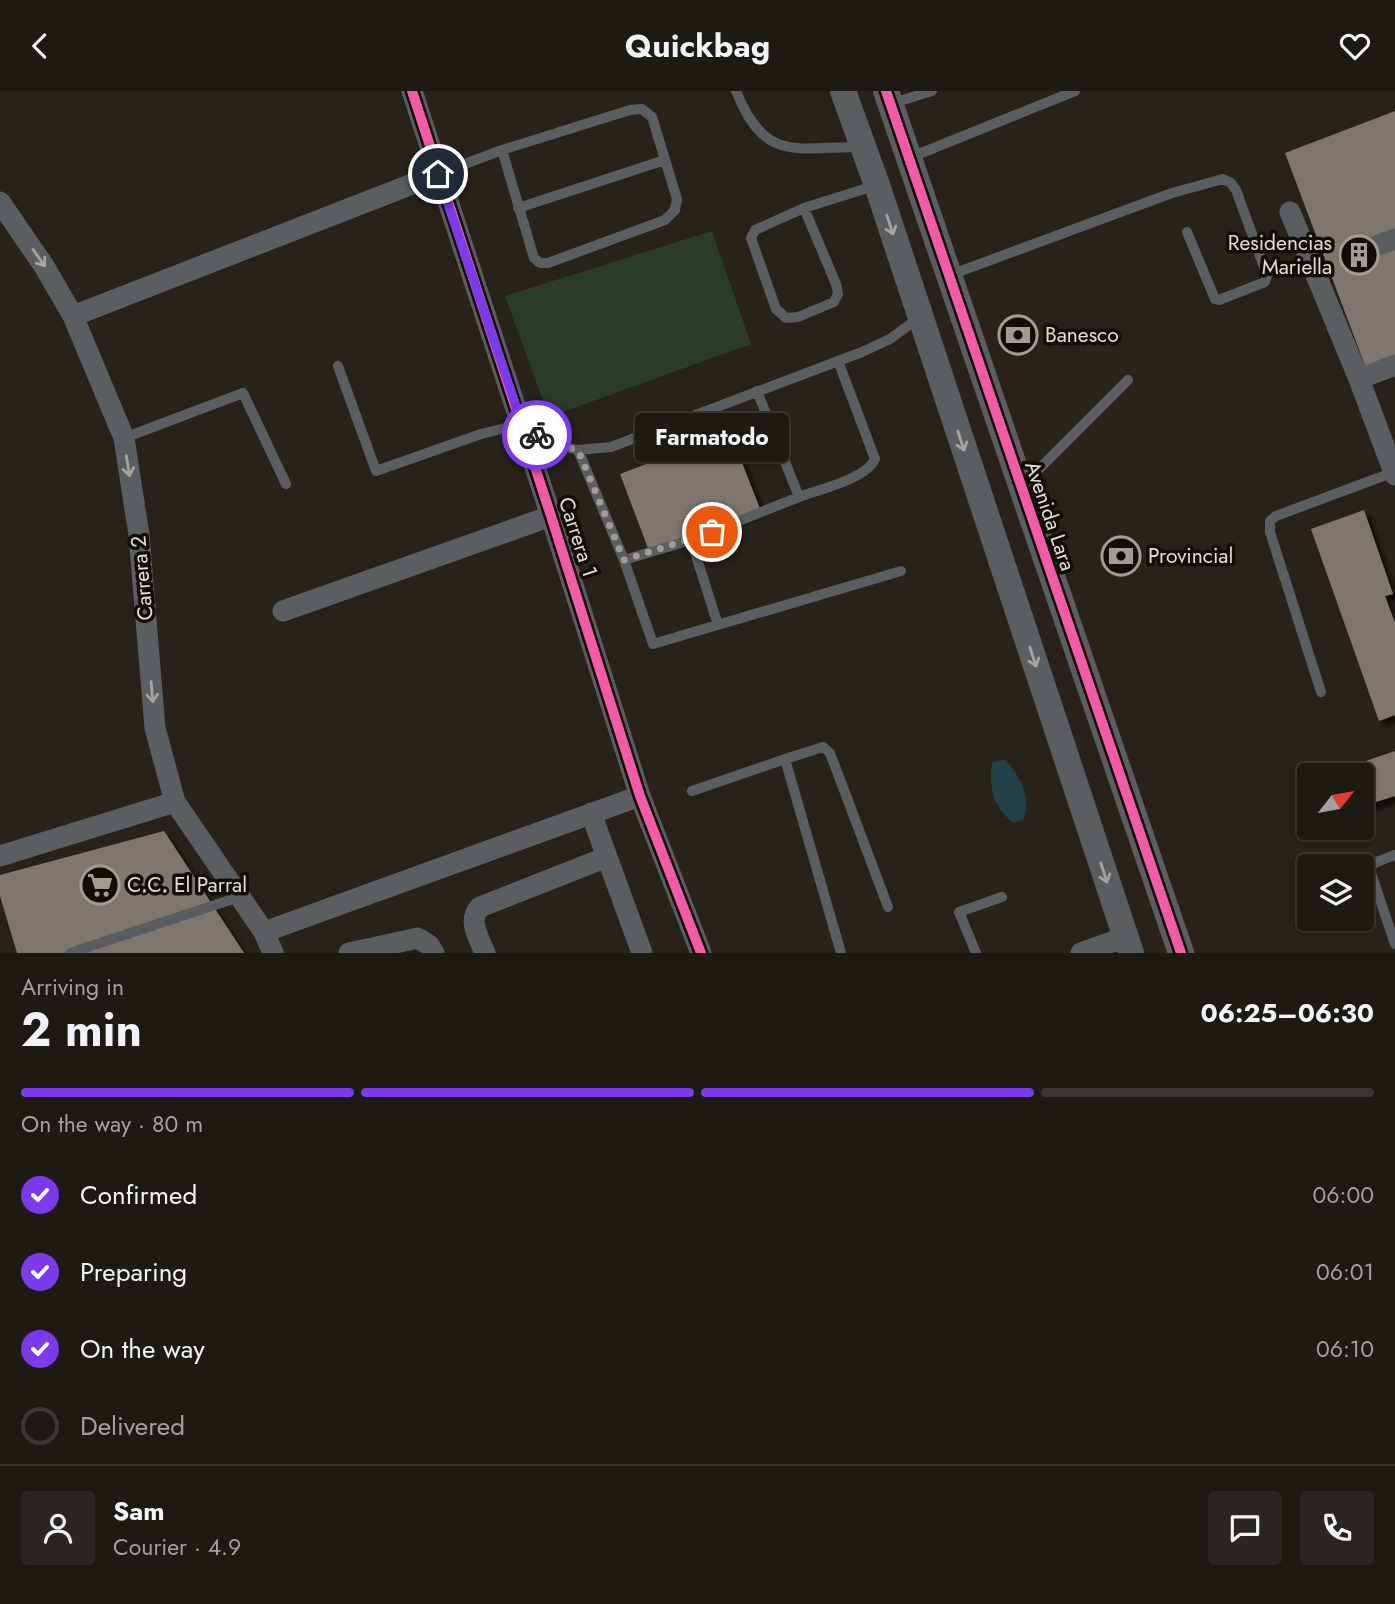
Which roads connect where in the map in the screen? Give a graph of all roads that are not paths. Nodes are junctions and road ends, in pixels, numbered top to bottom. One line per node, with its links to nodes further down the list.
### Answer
1 (412, 91): 11 (street, Carrera 1)
2 (736, 91): 7 (lane)
3 (843, 91): 7 (street)
4 (932, 91): 6 (lane)
5 (1075, 91): 9 (lane)
6 (888, 98): 9 (street, Avenida Lara)
7 (862, 147): 12 (street)
8 (502, 150): 10 (lane); 11 (lane); 13 (lane)
9 (908, 158): 20 (street, Avenida Lara)
10 (665, 160): 13 (lane); 13 (lane)
11 (438, 174): 21 (street); 29 (street, Carrera 1)
12 (877, 185): 14 (lane); 22 (street, one-way to 22)
13 (518, 208)
14 (804, 208): 14 (lane)
15 (1290, 212): 26 (street)
16 (3, 213): 21 (street, Carrera 2, one-way to 21)
17 (1187, 232): 20 (lane)
18 (1395, 239): 19 (street)
19 (1348, 256)
20 (947, 276): 34 (street, Avenida Lara)
21 (73, 316): 30 (street, Carrera 2)
22 (920, 317): 23 (lane); 56 (street, one-way to 56)
23 (838, 361): 28 (lane); 35 (lane)
24 (1395, 365): 26 (street)
25 (338, 366): 29 (lane)
26 (1359, 379): 32 (street)
27 (1128, 380): 34 (lane)
28 (757, 391): 31 (lane); 35 (lane)
29 (522, 424): 31 (lane); 36 (street, Carrera 1)
30 (124, 438): 33 (lane); 46 (street, Carrera 2, one-way to 46)
31 (578, 450): 38 (lane)
32 (1394, 474): 42 (lane)
33 (286, 484)
34 (1020, 488): 67 (street, Avenida Lara)
35 (799, 497): 37 (lane)
36 (551, 516): 40 (street); 45 (street, Carrera 1)
37 (691, 540): 38 (lane); 41 (lane)
38 (624, 560): 41 (lane)
39 (901, 571): 41 (lane)
40 (283, 611)
41 (719, 625)
42 (1321, 692)
43 (785, 759): 44 (lane); 53 (lane); 64 (lane)
44 (692, 791)
45 (640, 796): 47 (street); 63 (street, Carrera 1)
46 (175, 802): 49 (street); 51 (street, Carrera 2)
47 (591, 813): 50 (street); 54 (street)
48 (1395, 855): 55 (lane)
49 (0, 856)
50 (607, 857): 61 (street); 62 (street)
51 (239, 897): 54 (street, Carrera 2); 57 (lane)
52 (1002, 897): 65 (lane)
53 (888, 907)
54 (264, 932): 58 (street, Carrera 2)
55 (1395, 944)
56 (1128, 945): 66 (street)
57 (70, 953)
58 (273, 953)
59 (349, 953): 60 (street)
60 (434, 953)
61 (485, 953)
62 (642, 953)
63 (701, 953)
64 (841, 953)
65 (976, 953)
66 (1081, 953)
67 (1181, 953)

